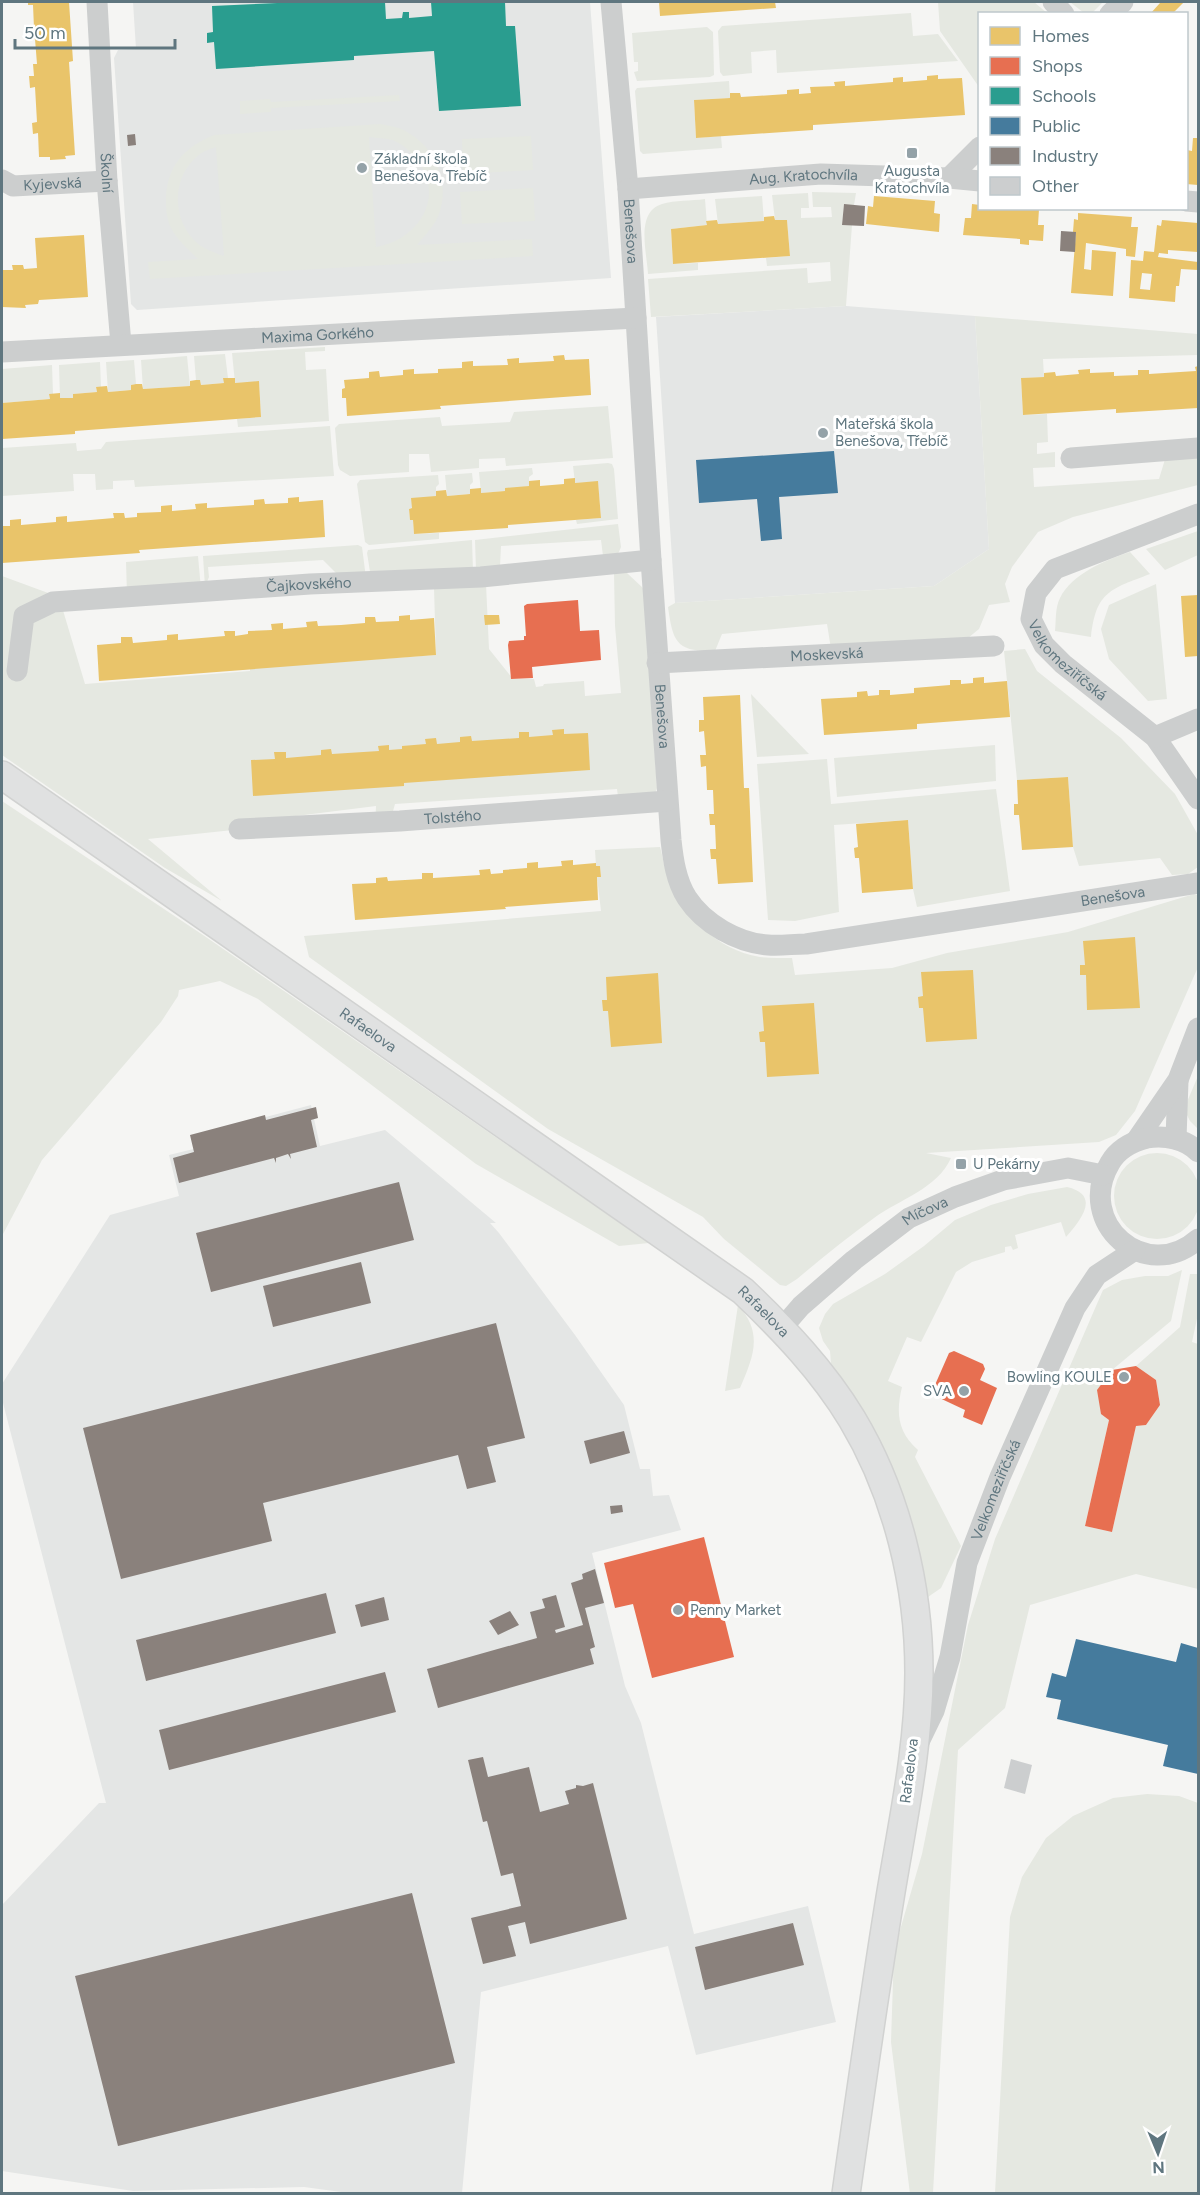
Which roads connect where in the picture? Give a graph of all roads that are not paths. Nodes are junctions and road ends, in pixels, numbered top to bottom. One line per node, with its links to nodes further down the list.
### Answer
1 (98, 2): 6 (street, Školní)
2 (611, 2): 8 (street, Benešova)
3 (978, 149): 4 (street)
4 (949, 178): 7 (street, Aug. Kratochvíla); 8 (street, Aug. Kratochvíla)
5 (2, 180): 6 (street, Kyjevská)
6 (107, 181): 10 (street, Školní)
7 (978, 181)
8 (628, 189): 9 (street, Benešova)
9 (636, 318): 10 (street, Maxima Gorkého); 15 (street, Benešova)
10 (121, 344): 11 (street, Maxima Gorkého)
11 (2, 352)
12 (1198, 448): 13 (street)
13 (1071, 458)
14 (1198, 514): 20 (street, Velkomeziříčská)
15 (651, 560): 17 (street, Benešova); 18 (street, Čajkovského)
16 (994, 645): 17 (street, Moskevská)
17 (657, 663): 23 (street, Benešova)
18 (17, 671)
19 (1198, 719): 20 (street)
20 (1155, 737): 22 (street, Velkomeziříčská)
21 (2, 775): 34 (main road, Rafaelova)
22 (1198, 799)
23 (667, 801): 24 (street, Tolstého); 25 (street, Benešova)
24 (239, 829)
25 (1198, 883)
26 (1198, 1028): 27 (street)
27 (1178, 1080): 28 (street); 29 (street)
28 (1176, 1139): 29 (street); 30 (street)
29 (1136, 1141): 31 (street)
30 (1198, 1152)
31 (1103, 1175): 33 (street); 34 (street, Míčova)
32 (1198, 1239): 33 (street)
33 (1135, 1250): 35 (street, Velkomeziříčská)
34 (782, 1328): 35 (main road, Rafaelova)
35 (911, 1758): 36 (main road, Rafaelova)
36 (846, 2193)

